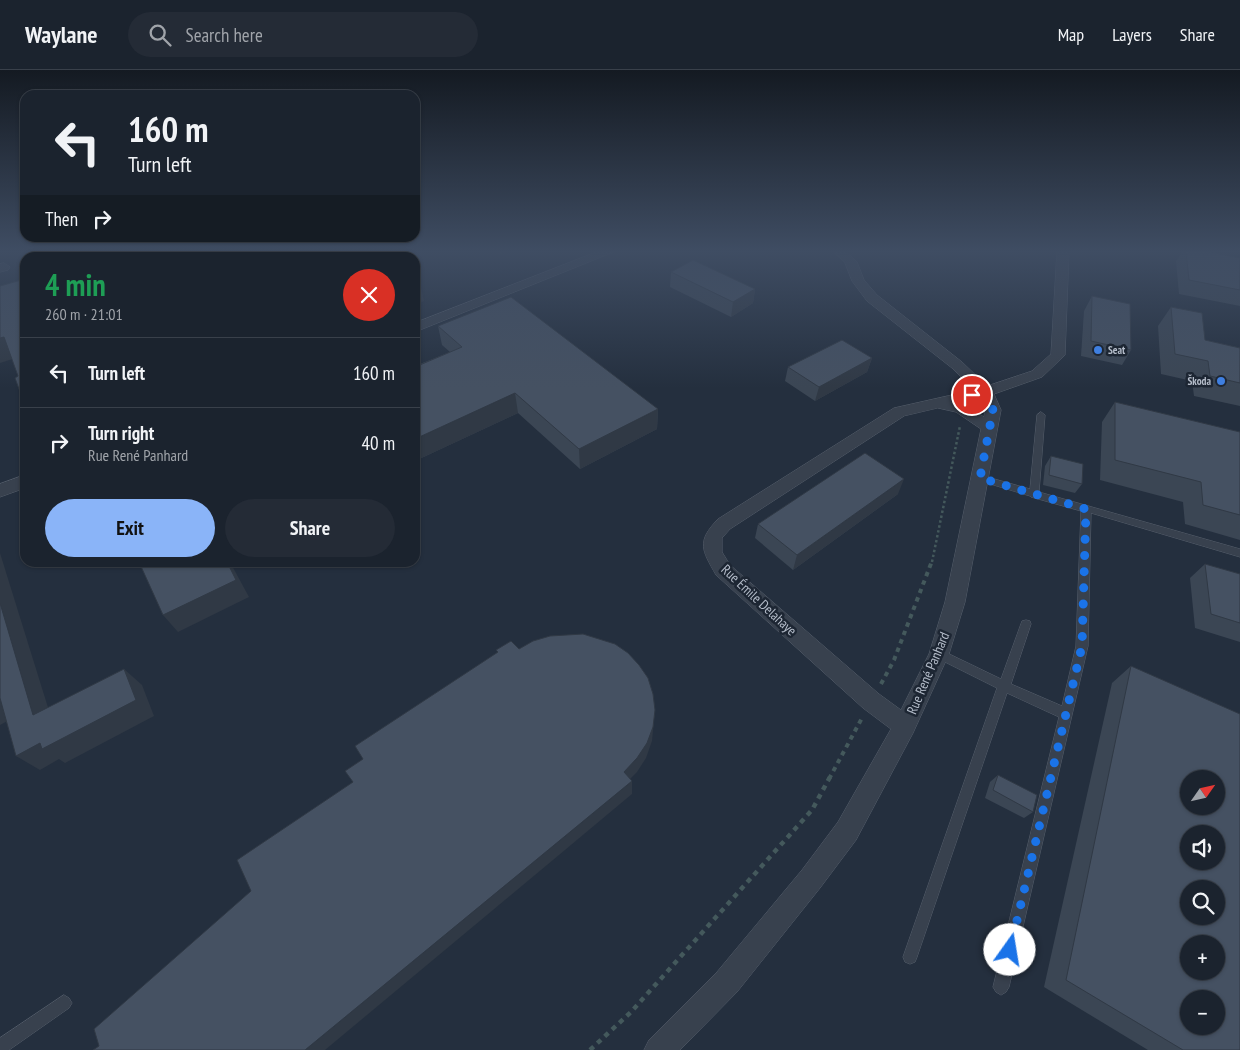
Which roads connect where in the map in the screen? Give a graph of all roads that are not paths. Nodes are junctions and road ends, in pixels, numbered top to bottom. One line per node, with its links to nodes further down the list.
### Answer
1 (494, 297): 4 (street)
2 (871, 297): 5 (street, Rue René Panhard)
3 (1061, 297): 5 (street, Rue Émile Delahaye)
4 (420, 326)
5 (985, 392): 6 (street, Rue Émile Delahaye); 8 (street, Rue René Panhard)
6 (933, 403): 8 (street, Rue Émile Delahaye); 19 (street, Rue Émile Delahaye)
7 (1041, 415): 12 (lane)
8 (989, 427): 9 (street, Rue René Panhard)
9 (980, 478): 12 (lane); 16 (street, Rue René Panhard)
10 (20, 483): 11 (street)
11 (0, 491)
12 (1034, 494): 13 (lane)
13 (1086, 509): 14 (lane); 18 (lane)
14 (1240, 554)
15 (1026, 624): 17 (lane)
16 (939, 654): 17 (lane); 19 (street, Rue René Panhard)
17 (1004, 686): 18 (lane); 20 (lane)
18 (1066, 714): 21 (lane)
19 (905, 726): 24 (street, Rue René Panhard)
20 (910, 957)
21 (1001, 986)
22 (64, 1003): 23 (lane)
23 (0, 1047)
24 (660, 1050)

